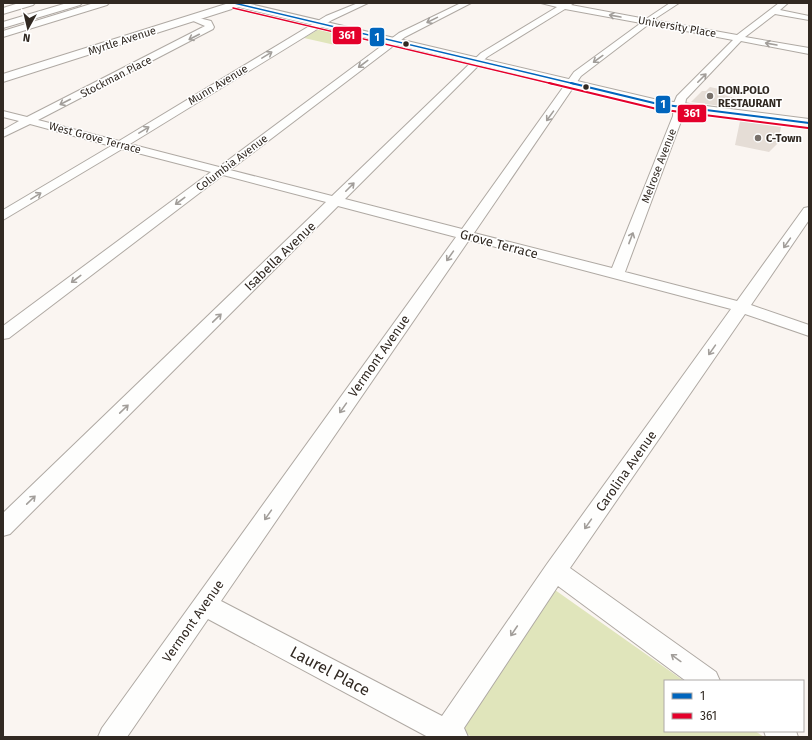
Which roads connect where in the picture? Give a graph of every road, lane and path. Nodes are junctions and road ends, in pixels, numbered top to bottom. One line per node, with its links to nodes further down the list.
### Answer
1 (27, 3): 12 (main road)
2 (56, 3): 14 (main road)
3 (77, 3): 19 (main road)
4 (104, 3): 20 (main road)
5 (237, 3): 15 (main road, Myrtle Avenue); 18 (main road)
6 (364, 3): 18 (street, Munn Avenue)
7 (467, 3): 22 (street, Columbia Avenue, one-way to 22)
8 (545, 3): 11 (street, University Place)
9 (675, 3): 17 (street, Vermont Avenue)
10 (784, 3): 13 (street, Melrose Avenue)
11 (567, 5): 17 (street, University Place, one-way to 11); 24 (street, Isabella Avenue)
12 (3, 11)
13 (774, 11): 16 (street); 21 (street, Melrose Avenue)
14 (3, 18)
15 (194, 18): 25 (main road, Myrtle Avenue); 29 (street, Stockman Place, one-way to 29)
16 (809, 18)
17 (647, 22): 21 (street, University Place); 26 (street, Vermont Avenue, one-way to 26)
18 (319, 23): 22 (main road); 32 (street, Munn Avenue, one-way to 18)
19 (3, 25)
20 (3, 34)
21 (739, 39): 23 (street, University Place, one-way to 21); 27 (street, Melrose Avenue, one-way to 21)
22 (394, 41): 24 (main road); 34 (street, Columbia Avenue, one-way to 34)
23 (809, 51)
24 (478, 61): 26 (main road); 35 (street, Isabella Avenue, one-way to 24)
25 (3, 78)
26 (571, 83): 27 (main road); 38 (street, Vermont Avenue, one-way to 38)
27 (678, 107): 30 (main road); 39 (street, Melrose Avenue, one-way to 27)
28 (3, 114): 29 (street, West Grove Terrace)
29 (30, 120): 31 (street, Stockman Place); 32 (street, West Grove Terrace)
30 (809, 123)
31 (3, 134)
32 (120, 145): 33 (street, West Grove Terrace); 37 (street, Munn Avenue, one-way to 32)
33 (188, 162): 34 (street, Grove Terrace)
34 (221, 171): 35 (street, Grove Terrace); 42 (street, Columbia Avenue, one-way to 42)
35 (336, 201): 38 (street, Grove Terrace); 43 (street, Isabella Avenue, one-way to 35)
36 (809, 211): 40 (street, Carolina Avenue, one-way to 40)
37 (3, 216)
38 (464, 234): 39 (street, Grove Terrace); 45 (street, Vermont Avenue, one-way to 45)
39 (617, 274): 40 (street, Grove Terrace)
40 (742, 307): 41 (street, Grove Terrace); 44 (street, Carolina Avenue, one-way to 44)
41 (809, 331)
42 (3, 334)
43 (3, 527)
44 (555, 571): 46 (street, one-way to 44); 47 (street, Carolina Avenue, one-way to 47)
45 (205, 605): 47 (street, Laurel Place); 48 (street, Vermont Avenue)
46 (706, 680)
47 (451, 735)
48 (110, 737)

